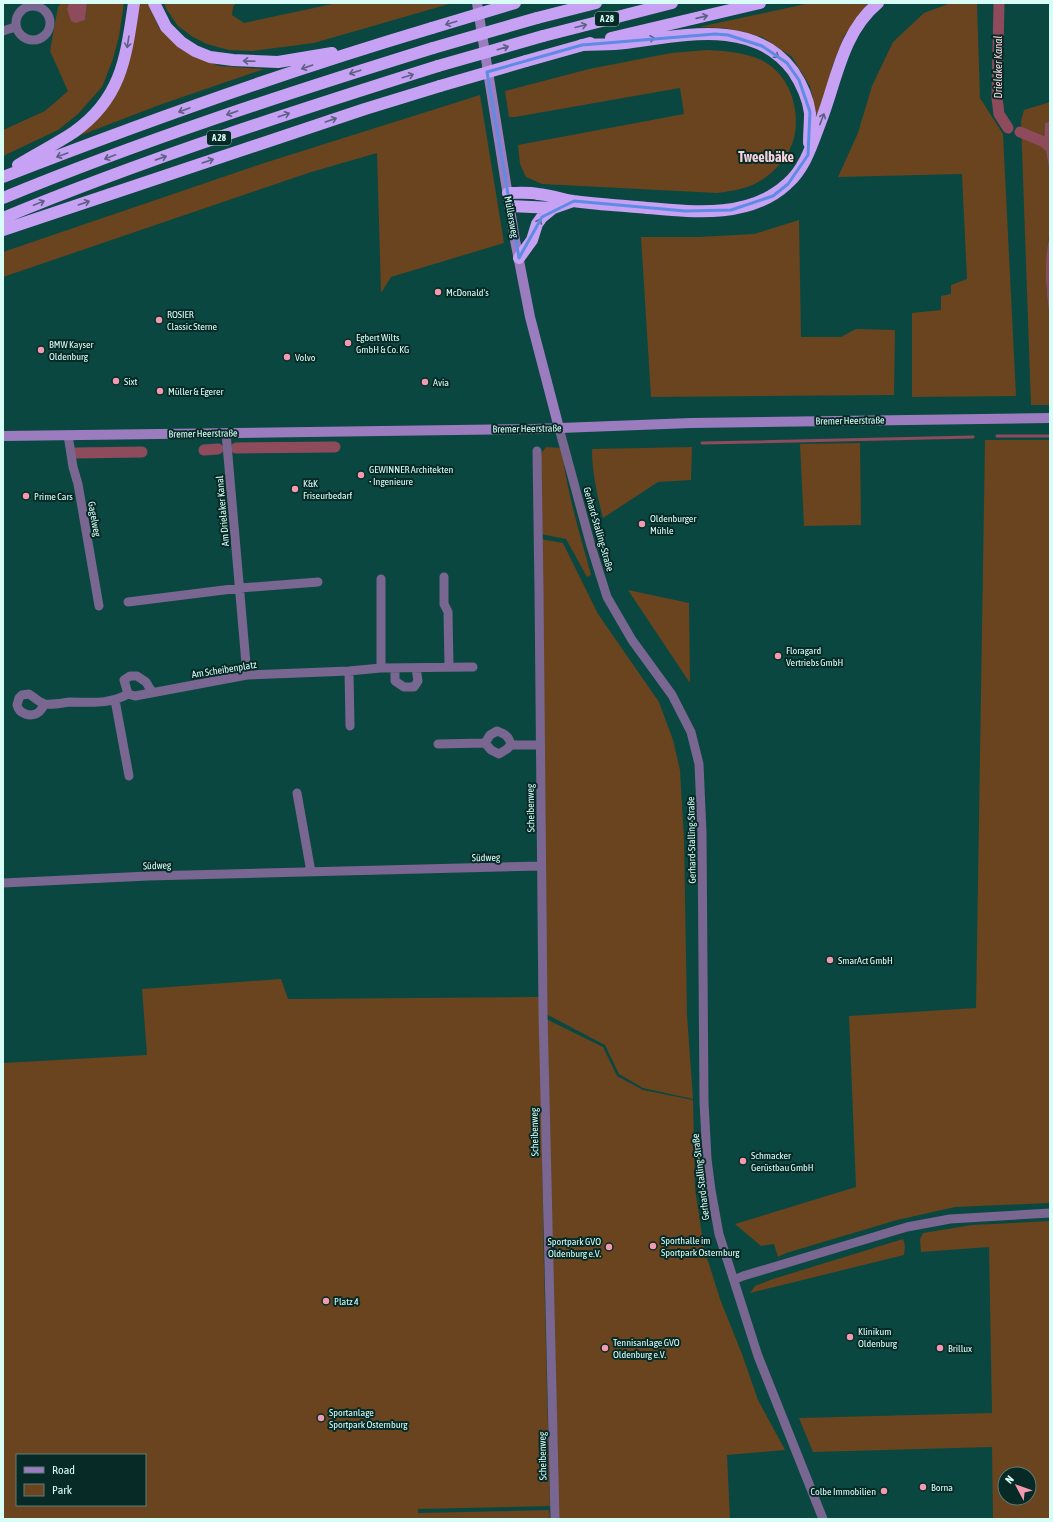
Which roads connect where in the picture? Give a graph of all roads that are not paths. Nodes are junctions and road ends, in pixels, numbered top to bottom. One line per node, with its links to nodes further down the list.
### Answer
1 (134, 3): 14 (highway, one-way to 14)
2 (154, 3): 12 (highway, one-way to 2)
3 (476, 3): 15 (main road, Müllersweg)
4 (515, 3): 12 (highway, one-way to 12, bridge)
5 (596, 3): 16 (highway, A 28, one-way to 16, bridge)
6 (672, 3): 20 (highway, A 28, one-way to 6, bridge)
7 (760, 3): 11 (highway, one-way to 7)
8 (878, 3): 13 (highway, one-way to 8)
9 (16, 27): 10 (street)
10 (3, 31)
11 (582, 45): 13 (highway, one-way to 13); 21 (highway, one-way to 11, bridge)
12 (357, 51): 14 (highway, one-way to 14)
13 (808, 155): 17 (highway)
14 (3, 176)
15 (508, 193): 17 (highway); 18 (main road, Müllersweg)
16 (3, 198)
17 (574, 201): 19 (highway)
18 (510, 206): 19 (highway); 22 (main road, Müllersweg)
19 (553, 208): 22 (highway, one-way to 19)
20 (3, 218)
21 (3, 230)
22 (519, 258): 24 (main road, Müllersweg)
23 (1050, 418): 24 (main road, Bremer Heerstraße)
24 (559, 428): 25 (main road, Bremer Heerstraße); 57 (street, Gerhard-Stalling-Straße)
25 (226, 433): 26 (main road, Bremer Heerstraße); 32 (street, Am Drielaker Kanal)
26 (68, 435): 27 (main road, Bremer Heerstraße); 34 (street, Gagelweg)
27 (3, 436)
28 (536, 451): 50 (street, Scheibenweg)
29 (444, 577): 35 (street)
30 (381, 579): 37 (street)
31 (318, 582): 32 (street)
32 (240, 588): 33 (street); 41 (street, Am Drielaker Kanal)
33 (128, 602)
34 (99, 606)
35 (449, 667): 36 (street, Am Scheibenplatz); 38 (street, Am Scheibenplatz)
36 (473, 667)
37 (381, 668): 39 (street, Am Scheibenplatz); 40 (street, Am Scheibenplatz)
38 (416, 668): 39 (street, Am Scheibenplatz); 39 (street)
39 (395, 669)
40 (349, 671): 41 (street, Am Scheibenplatz); 46 (street)
41 (247, 675): 42 (street, Am Scheibenplatz)
42 (152, 692): 43 (street, Am Scheibenplatz); 43 (street)
43 (128, 694): 44 (street, Am Scheibenplatz)
44 (115, 700): 45 (street, Am Scheibenplatz); 51 (street)
45 (46, 704)
46 (350, 726)
47 (485, 743): 48 (street); 49 (street); 49 (street)
48 (438, 744)
49 (510, 745): 50 (street)
50 (540, 745): 53 (street, Scheibenweg)
51 (129, 776)
52 (297, 794): 54 (street)
53 (541, 866): 54 (street, Südweg); 58 (street, Scheibenweg)
54 (311, 872): 55 (street, Südweg)
55 (3, 883)
56 (1050, 1213): 57 (street)
57 (734, 1280): 59 (street, Gerhard-Stalling-Straße)
58 (554, 1519)
59 (823, 1519)

